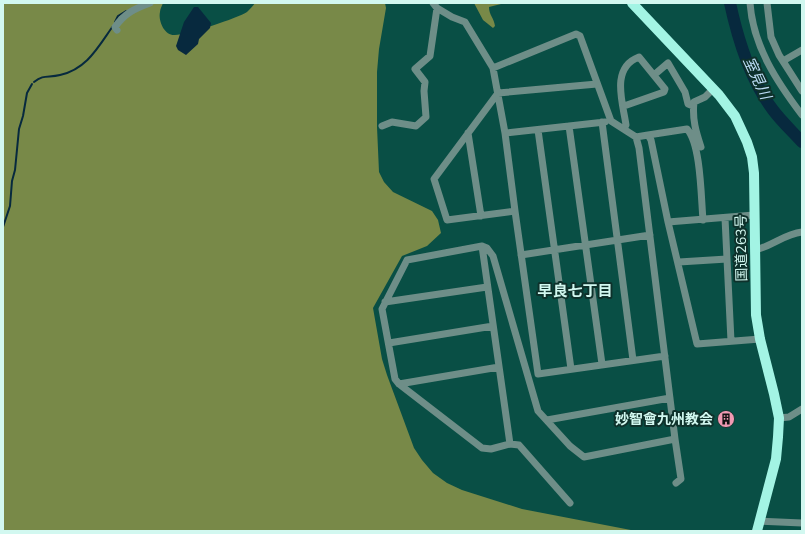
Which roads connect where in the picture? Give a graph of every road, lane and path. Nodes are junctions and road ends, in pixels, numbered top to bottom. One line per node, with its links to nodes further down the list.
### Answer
1 (150, 3): 6 (street)
2 (632, 3): 13 (highway, 国道263号)
3 (750, 3): 18 (street)
4 (767, 3): 8 (street)
5 (435, 5): 9 (street); 21 (street)
6 (116, 30)
7 (802, 50): 8 (street)
8 (783, 61): 11 (street)
9 (493, 68): 12 (street); 15 (street)
10 (654, 75): 16 (street); 16 (street); 17 (street)
11 (799, 82): 14 (street)
12 (598, 84): 15 (street); 19 (street)
13 (713, 88): 17 (street); 32 (highway, 国道263号)
14 (802, 91)
15 (498, 93): 25 (street); 26 (street)
16 (624, 106): 23 (street)
17 (693, 106): 29 (street)
18 (802, 115)
19 (611, 121): 20 (street); 23 (street)
20 (602, 122): 22 (street); 38 (street)
21 (382, 126)
22 (570, 126): 24 (street); 39 (street)
23 (624, 129): 28 (street)
24 (538, 130): 26 (street); 41 (street)
25 (468, 133): 31 (street); 31 (street)
26 (505, 133): 30 (street)
27 (648, 135): 28 (street); 34 (street); 35 (street)
28 (636, 137): 37 (street)
29 (701, 147)
30 (515, 211): 31 (street); 43 (street)
31 (481, 216)
32 (754, 216): 33 (street); 42 (highway, 国道263号)
33 (725, 218): 34 (street); 44 (street)
34 (703, 220): 35 (street)
35 (668, 222): 45 (street)
36 (802, 232): 42 (street)
37 (650, 235): 38 (street); 52 (street)
38 (617, 240): 39 (street); 53 (street)
39 (586, 245): 41 (street); 54 (street)
40 (482, 246): 46 (street); 47 (street); 58 (street)
41 (555, 250): 43 (street); 56 (street)
42 (755, 250): 49 (highway, 国道263号)
43 (521, 255): 57 (street)
44 (727, 259): 45 (street); 50 (street)
45 (679, 262): 50 (street)
46 (487, 287): 47 (street); 48 (street)
47 (385, 302): 51 (street)
48 (492, 326): 51 (street); 55 (street)
49 (760, 339): 50 (street); 62 (highway, 国道263号)
50 (730, 341)
51 (389, 344): 59 (street)
52 (664, 356): 53 (street); 60 (street)
53 (633, 360): 54 (street)
54 (602, 364): 56 (street)
55 (499, 367): 59 (street); 65 (street)
56 (571, 369): 57 (street)
57 (538, 374): 58 (street)
58 (529, 376): 63 (street)
59 (399, 384): 65 (street)
60 (670, 398): 63 (street); 64 (street)
61 (802, 409): 62 (street)
62 (779, 418): 69 (highway, 国道263号)
63 (547, 420): 64 (street)
64 (675, 439): 66 (street)
65 (510, 444): 67 (street)
66 (676, 483)
67 (570, 502)
68 (802, 523): 69 (street)
69 (758, 526)

